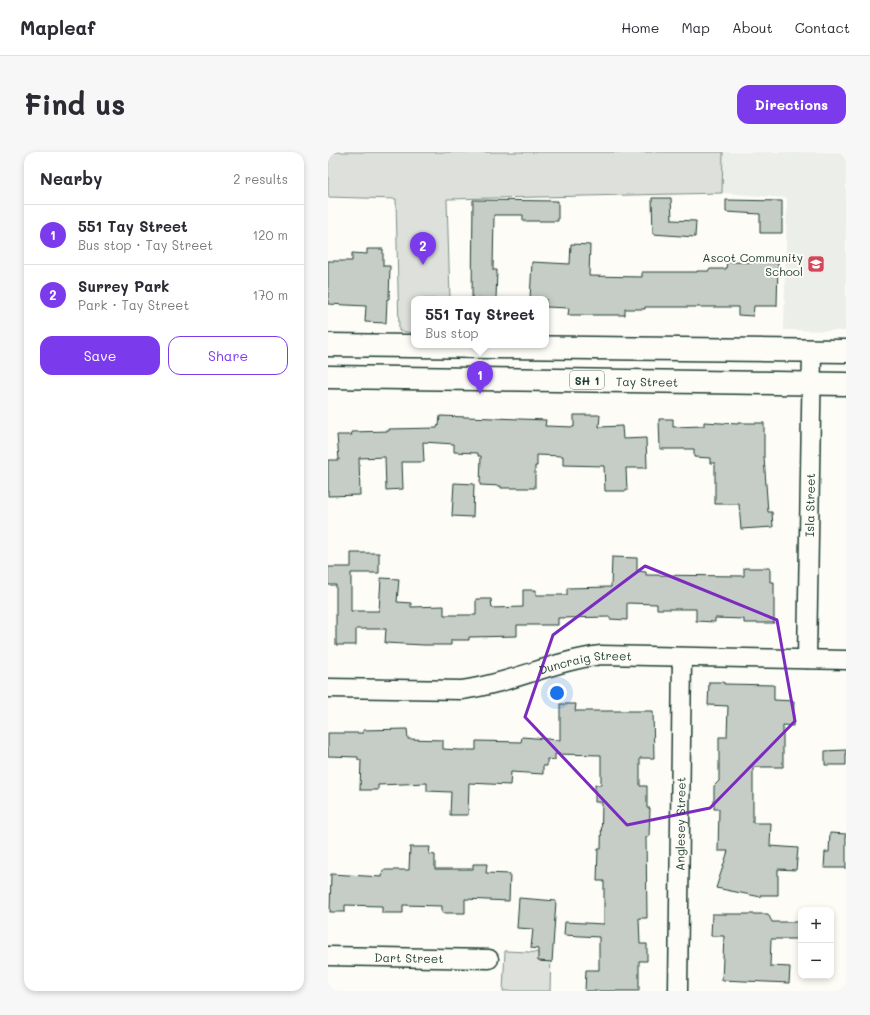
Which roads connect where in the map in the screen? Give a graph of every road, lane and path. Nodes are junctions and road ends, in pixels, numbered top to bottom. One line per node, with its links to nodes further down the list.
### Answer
1 (328, 345): 2 (highway)
2 (411, 346)
3 (515, 348): 4 (highway); 7 (highway)
4 (812, 351): 5 (highway); 8 (street, Isla Street)
5 (846, 351)
6 (328, 377): 7 (highway, Tay Street / SH 1)
7 (516, 379): 8 (highway, Tay Street / SH 1)
8 (811, 384): 9 (highway, Tay Street / SH 1); 11 (street, Isla Street)
9 (846, 384)
10 (682, 658): 11 (street, Duncraig Street); 13 (street, Duncraig Street); 16 (street, Anglesey Street)
11 (808, 659): 12 (street, Duncraig Street)
12 (846, 660)
13 (328, 688)
14 (328, 956): 15 (street, Dart Street)
15 (489, 959)
16 (678, 991)

